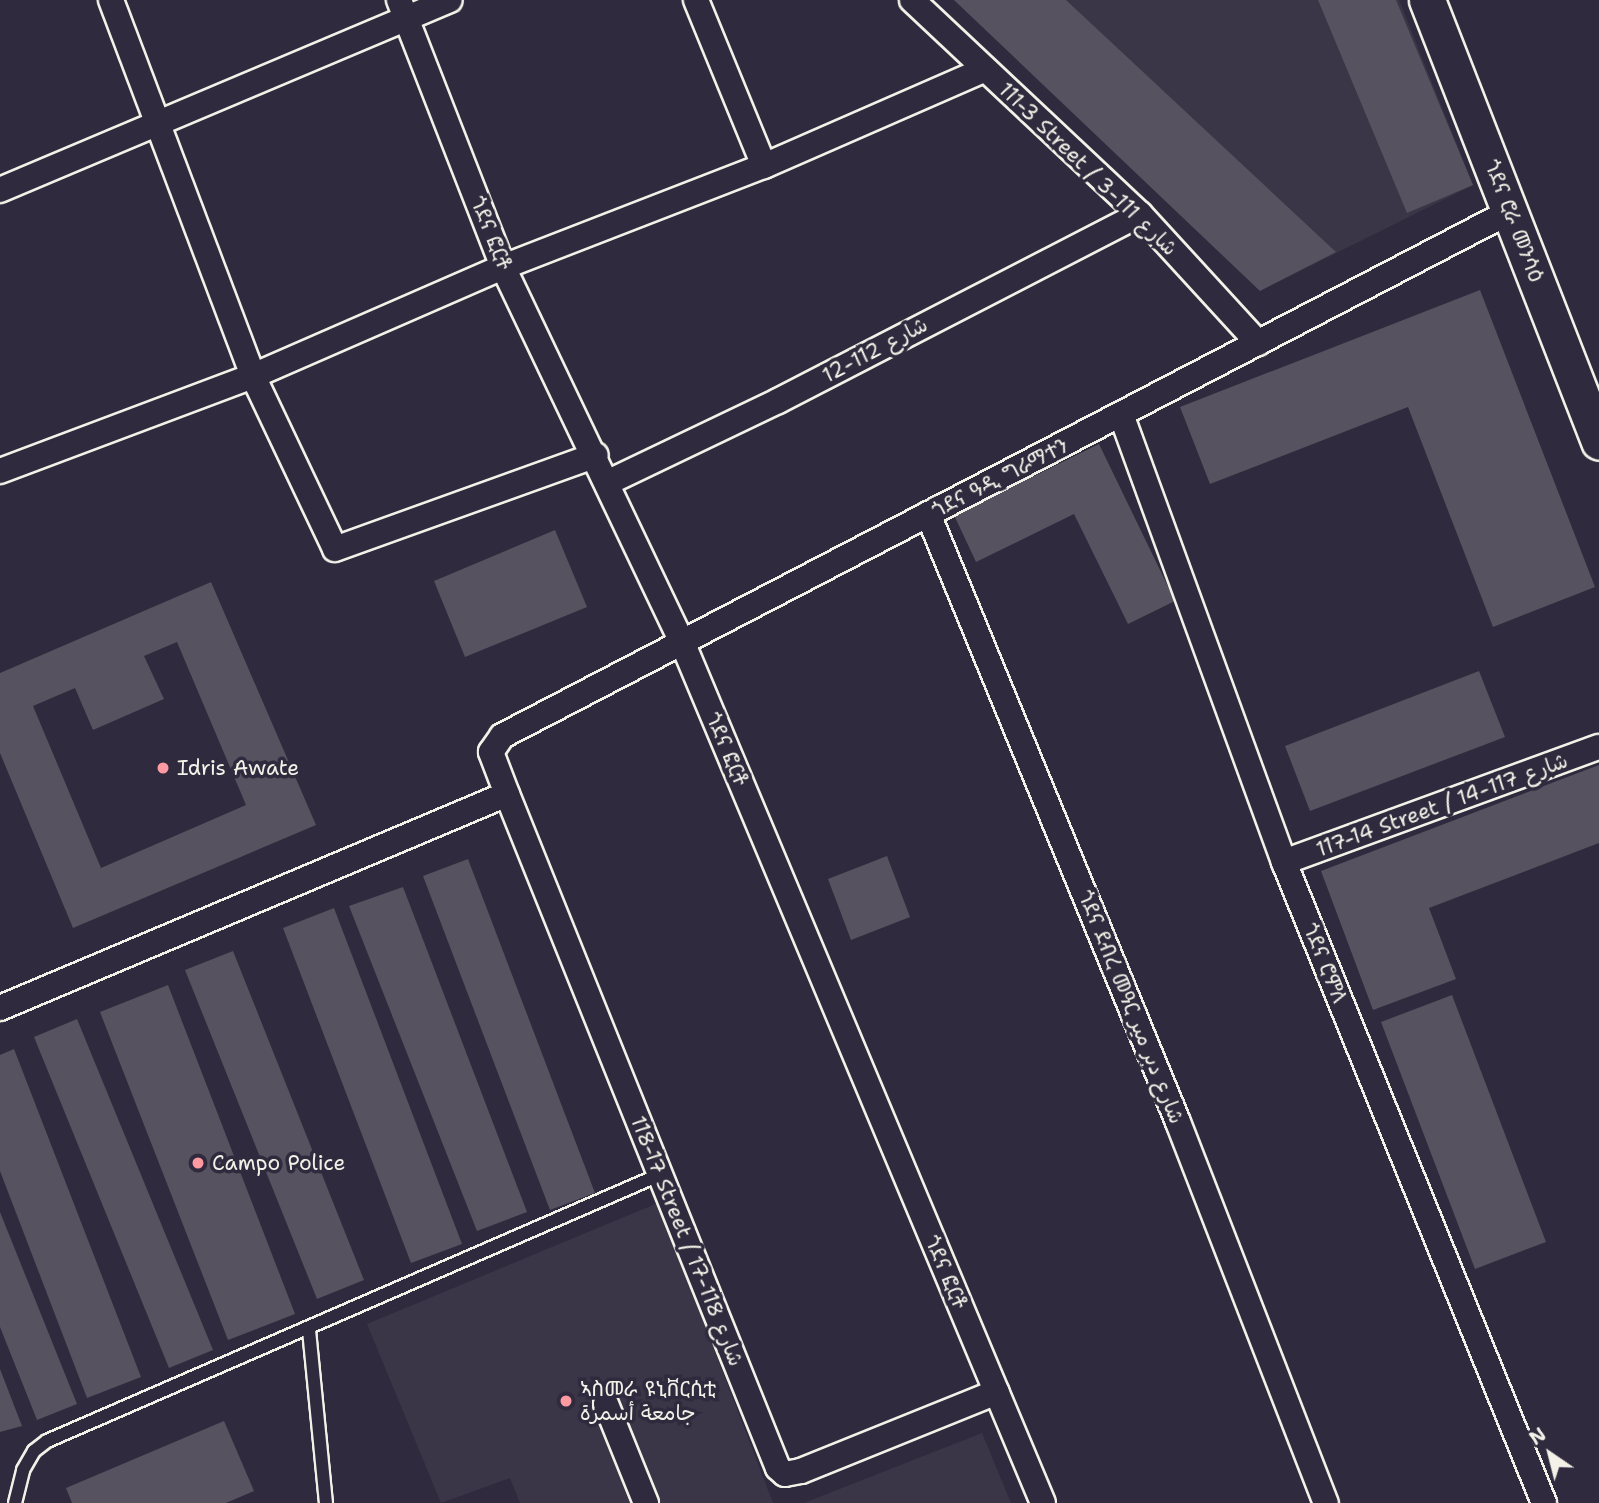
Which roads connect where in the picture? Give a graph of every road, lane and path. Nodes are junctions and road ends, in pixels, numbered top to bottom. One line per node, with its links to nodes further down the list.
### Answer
1 (111, 0): 8 (street)
2 (449, 0): 6 (street)
3 (696, 0): 9 (street)
4 (912, 0): 7 (street, 111-3 Street / شارع 111-3)
5 (1427, 0): 11 (main road, ጎደና ሮራ መንሳዕ)
6 (402, 9): 8 (street); 13 (street, ጎደና ፎርቶ)
7 (984, 70): 9 (street); 12 (street, 111-3 Street / شارع 111-3)
8 (156, 124): 10 (street); 15 (street)
9 (764, 166): 13 (street)
10 (0, 190)
11 (1511, 211): 14 (street, ጎደና ዓዲ ግራማተን); 17 (main road, ጎደና ሮራ መንሳዕ)
12 (1140, 214): 14 (street, 111-3 Street / شارع 111-3); 20 (street, شارع 112-12)
13 (503, 267): 15 (street); 18 (street, ጎደና ፎርቶ)
14 (1258, 343): 16 (street, ጎደና ዓዲ ግራማተን)
15 (253, 376): 18 (street); 19 (street)
16 (1122, 417): 21 (street, ጎደና ዓዲ ግራማተን); 26 (street, ጎደና ሮምለ)
17 (1599, 442)
18 (596, 455): 20 (street, ጎደና ፎርቶ)
19 (0, 471)
20 (609, 482): 22 (street, ጎደና ፎርቶ)
21 (928, 514): 22 (street, ጎደና ዓዲ ግራማተን); 36 (street, ጎደና ደብረ መዓር شارع دبر مير)
22 (683, 644): 23 (street, ጎደና ዓዲ ግራማተን); 30 (street, ጎደና ፎርቶ)
23 (492, 746): 25 (street, 118-17 Street / شارع 118-17)
24 (1599, 747): 26 (street, 117-14 Street / شارع 117-14)
25 (507, 794): 27 (street); 28 (street, 118-17 Street / شارع 118-17)
26 (1284, 862): 37 (street, ጎደና ሮምለ)
27 (0, 1008)
28 (661, 1174): 29 (lane); 30 (street, 118-17 Street / شارع 118-17)
29 (309, 1330): 32 (lane); 33 (lane)
30 (997, 1392): 35 (street, ጎደና ፎርቶ)
31 (606, 1404): 34 (street)
32 (15, 1503)
33 (326, 1503)
34 (646, 1503)
35 (1044, 1503)
36 (1326, 1503)
37 (1544, 1503)

